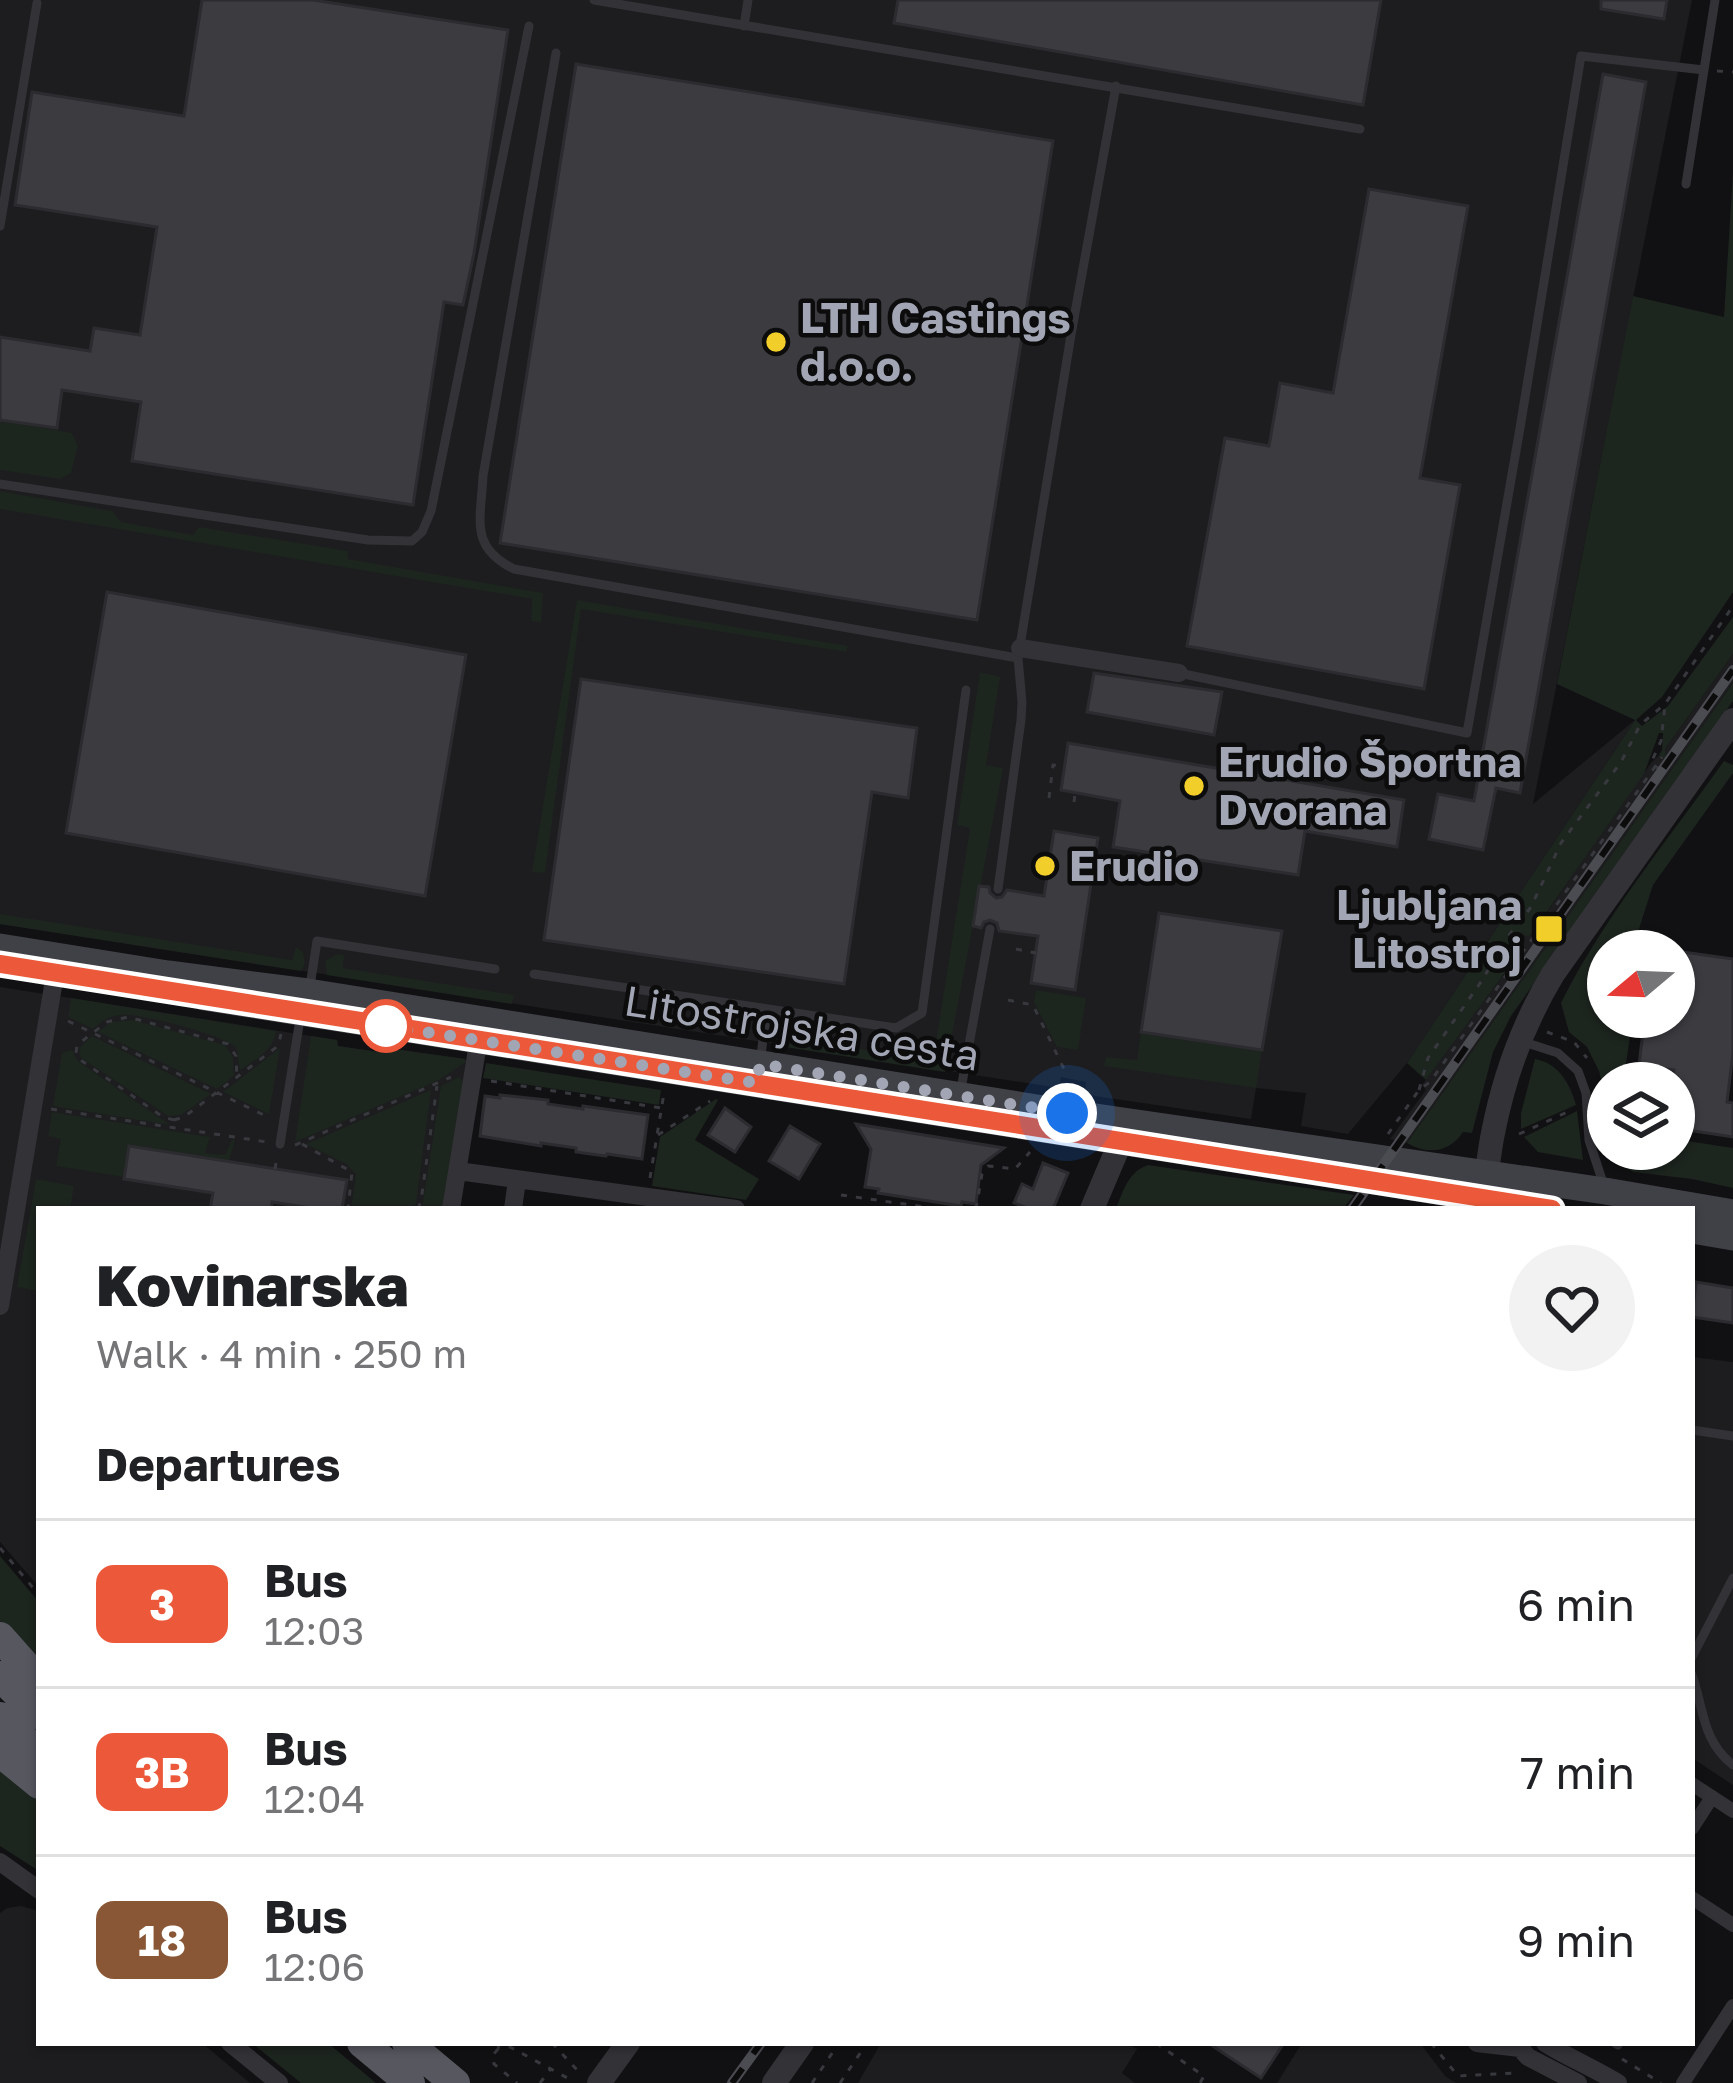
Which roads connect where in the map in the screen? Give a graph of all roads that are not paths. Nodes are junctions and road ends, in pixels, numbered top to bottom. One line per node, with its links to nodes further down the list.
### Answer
1 (594, 0): 5 (lane)
2 (748, 0): 7 (lane)
3 (1715, 0): 9 (lane)
4 (37, 3): 13 (lane)
5 (645, 4): 7 (lane)
6 (529, 26): 14 (lane)
7 (744, 26): 10 (lane)
8 (556, 53): 15 (lane)
9 (1703, 70): 12 (lane); 16 (lane)
10 (1115, 86): 11 (lane); 15 (lane)
11 (1360, 129)
12 (1686, 184)
13 (0, 226)
14 (0, 484)
15 (1019, 653): 16 (street); 19 (lane)
16 (1179, 673)
17 (966, 690): 26 (lane)
18 (1733, 720): 28 (street)
19 (998, 889)
20 (990, 929): 31 (lane)
21 (0, 947): 23 (main road, Litostrojska cesta)
22 (0, 964): 23 (main road, Litostrojska cesta)
23 (57, 964): 27 (main road, Litostrojska cesta); 48 (street)
24 (495, 969): 27 (lane)
25 (534, 974): 26 (lane)
26 (767, 1009): 30 (lane)
27 (297, 1010): 29 (main road, Litostrojska cesta); 33 (lane)
28 (1518, 1041): 36 (lane); 37 (street)
29 (477, 1051): 30 (main road, Litostrojska cesta); 34 (street)
30 (758, 1073): 31 (main road, Litostrojska cesta)
31 (959, 1106): 32 (main road, Litostrojska cesta)
32 (1125, 1131): 37 (main road, Litostrojska cesta); 41 (street)
33 (280, 1144)
34 (458, 1171): 35 (street); 38 (street)
35 (517, 1180): 39 (street); 40 (street)
36 (1605, 1191): 37 (main road, Litostrojska cesta); 43 (main road, Litostrojska cesta)
37 (1482, 1194): 42 (main road, Litostrojska cesta)
38 (452, 1206)
39 (513, 1206)
40 (712, 1206)
41 (1093, 1206)
42 (1537, 1206)
43 (1692, 1206)
44 (1695, 1206): 45 (main road, Litostrojska cesta)
45 (1733, 1213)
46 (1695, 1231): 47 (main road)
47 (1733, 1237)
48 (0, 1306)
49 (1695, 1430): 50 (lane)
50 (1733, 1436)
51 (1733, 1578): 53 (lane)
52 (0, 1637): 55 (highway)
53 (1695, 1651)
54 (0, 1676): 57 (highway)
55 (36, 1678)
56 (1695, 1687): 61 (lane)
57 (36, 1711)
58 (0, 1717): 59 (highway)
59 (36, 1751)
60 (0, 1752): 62 (highway)
61 (1733, 1765)
62 (36, 1782)
63 (1695, 1786): 64 (street)
64 (1712, 1797): 65 (street); 66 (street)
65 (1733, 1811)
66 (1695, 1823)
67 (3, 1870): 68 (street)
68 (36, 1888)
69 (1695, 1900): 70 (street)
70 (1733, 1925)
71 (1733, 2006): 88 (street)
72 (234, 2046): 82 (street)
73 (366, 2046): 83 (highway)
74 (411, 2046): 84 (highway)
75 (625, 2046): 81 (street)
76 (800, 2046): 85 (street)
77 (1512, 2046): 86 (street)
78 (1550, 2046): 80 (street)
79 (1568, 2046): 80 (street)
80 (1585, 2062): 87 (street)
81 (586, 2082)
82 (279, 2083)
83 (410, 2083)
84 (455, 2083)
85 (775, 2083)
86 (1577, 2083)
87 (1618, 2083)
88 (1683, 2083)

